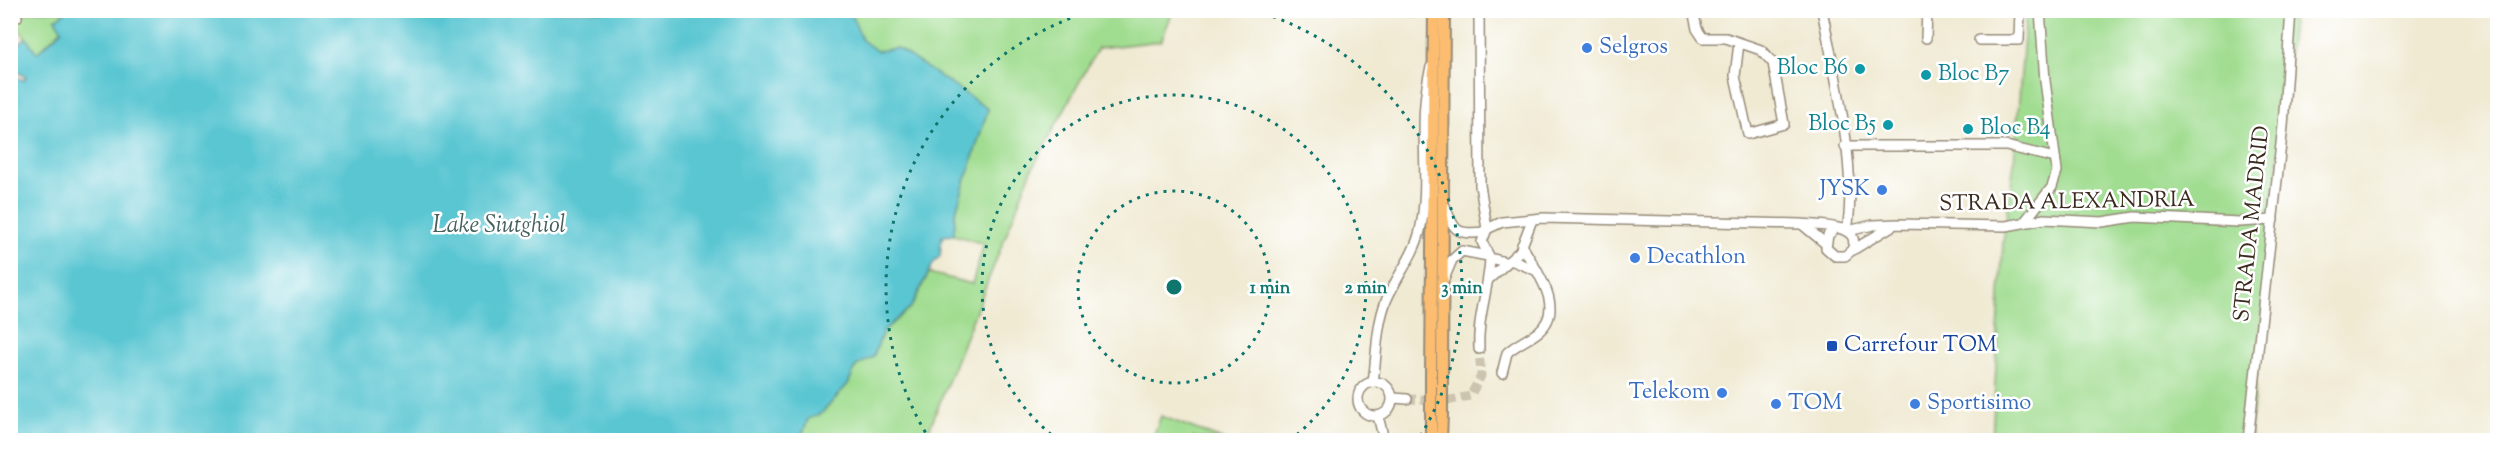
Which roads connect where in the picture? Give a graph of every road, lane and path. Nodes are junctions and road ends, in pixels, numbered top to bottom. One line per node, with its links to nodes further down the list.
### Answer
1 (1434, 10): 13 (main road)
2 (1444, 10): 16 (main road)
3 (1479, 10): 17 (street)
4 (1694, 10): 12 (street)
5 (1822, 10): 14 (street)
6 (1927, 10): 10 (street)
7 (2020, 10): 11 (street)
8 (2040, 10): 15 (street)
9 (2291, 10): 18 (street, STRADA MADRID)
10 (1926, 38)
11 (1979, 40)
12 (1739, 43): 12 (street)
13 (1434, 59): 37 (main road); 38 (street)
14 (1845, 146): 15 (street); 26 (street)
15 (2055, 158): 20 (street)
16 (1443, 201): 25 (street); 34 (main road)
17 (1482, 206): 21 (street); 25 (street)
18 (2273, 219): 20 (street, STRADA ALEXANDRIA); 46 (street, STRADA MADRID)
19 (1532, 220): 21 (street); 22 (street); 27 (street)
20 (2026, 220): 23 (street, STRADA ALEXANDRIA)
21 (1505, 222): 25 (street); 27 (street)
22 (1801, 224): 24 (street); 28 (street)
23 (1897, 224): 26 (street, STRADA ALEXANDRIA); 29 (street, STRADA ALEXANDRIA)
24 (1835, 229): 26 (street); 28 (street)
25 (1486, 230): 30 (street)
26 (1847, 230): 29 (street)
27 (1522, 243): 31 (street); 32 (street)
28 (1826, 244): 29 (street)
29 (1852, 250)
30 (1489, 257): 31 (street); 33 (street); 34 (street)
31 (1508, 261): 32 (street); 33 (street)
32 (1534, 270): 36 (street)
33 (1489, 279): 35 (street)
34 (1443, 284): 37 (main road)
35 (1479, 349)
36 (1502, 373)
37 (1436, 376): 41 (main road, bridge)
38 (1373, 382): 39 (street); 42 (street)
39 (1393, 399): 40 (street); 42 (street)
40 (1407, 399)
41 (1436, 415): 44 (main road); 45 (main road)
42 (1378, 416): 43 (street)
43 (1384, 441)
44 (1431, 441)
45 (1441, 441)
46 (2248, 441)

